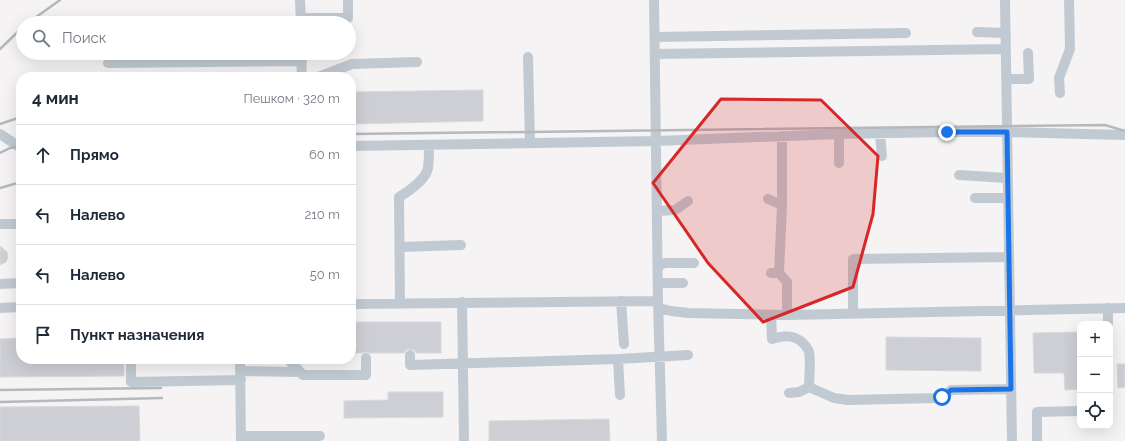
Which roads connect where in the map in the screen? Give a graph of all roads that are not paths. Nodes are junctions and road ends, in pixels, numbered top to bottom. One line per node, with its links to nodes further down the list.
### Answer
1 (300, 0): 6 (lane)
2 (348, 0): 7 (lane)
3 (654, 0): 11 (lane)
4 (1005, 0): 10 (lane)
5 (1069, 0): 23 (lane)
6 (301, 16)
7 (348, 16)
8 (977, 32): 10 (lane)
9 (906, 33): 11 (lane)
10 (1006, 33): 12 (lane)
11 (655, 37): 14 (lane)
12 (1006, 50): 14 (lane); 22 (lane)
13 (1028, 53): 22 (lane)
14 (655, 54): 30 (lane)
15 (528, 57): 31 (lane)
16 (186, 60): 18 (lane)
17 (302, 60): 20 (lane)
18 (108, 62)
19 (417, 62): 21 (lane)
20 (302, 72)
21 (331, 72)
22 (1007, 79): 24 (lane)
23 (1060, 93)
24 (1007, 132): 27 (lane); 28 (lane); 38 (lane)
25 (0, 134): 32 (lane)
26 (838, 134): 27 (lane); 29 (lane); 36 (lane)
27 (880, 134): 35 (lane)
28 (1125, 135)
29 (782, 136): 30 (lane); 43 (lane)
30 (656, 141): 31 (lane); 44 (lane)
31 (530, 143): 33 (lane)
32 (16, 145)
33 (429, 145): 34 (lane); 48 (lane)
34 (356, 146)
35 (882, 156)
36 (839, 163)
37 (959, 176): 38 (lane)
38 (1007, 178): 40 (lane)
39 (975, 198): 40 (lane)
40 (1008, 198): 49 (lane)
41 (768, 199): 43 (lane)
42 (688, 201): 44 (lane)
43 (782, 205): 68 (lane)
44 (657, 211): 51 (lane)
45 (0, 224): 46 (lane)
46 (16, 224)
47 (461, 245): 48 (lane)
48 (400, 247): 59 (lane)
49 (1009, 257): 65 (lane); 66 (lane)
50 (694, 263): 51 (lane)
51 (658, 266): 53 (lane)
52 (16, 283): 55 (lane)
53 (658, 283): 54 (lane); 60 (lane)
54 (683, 283)
55 (0, 284)
56 (621, 301): 57 (lane); 60 (lane); 70 (lane)
57 (462, 302): 59 (lane); 79 (lane)
58 (356, 304): 59 (lane)
59 (400, 304)
60 (659, 304): 67 (lane); 73 (lane)
61 (16, 307): 62 (lane)
62 (0, 308)
63 (1108, 308): 64 (lane); 65 (lane); 69 (lane)
64 (1125, 308)
65 (1010, 309): 66 (lane); 83 (lane)
66 (853, 313): 68 (lane)
67 (771, 314): 68 (lane); 82 (lane)
68 (787, 315)
69 (1108, 321)
70 (624, 344)
71 (410, 355): 79 (lane)
72 (688, 355): 73 (lane)
73 (660, 356): 75 (lane); 91 (lane)
74 (366, 358): 80 (lane)
75 (618, 359): 79 (lane); 85 (lane)
76 (131, 364): 81 (lane)
77 (240, 364): 81 (lane)
78 (292, 364): 80 (lane)
79 (463, 364): 90 (lane)
80 (299, 372): 81 (lane)
81 (241, 376): 88 (lane)
82 (809, 387): 83 (lane); 84 (lane)
83 (1011, 389): 92 (lane)
84 (788, 393)
85 (620, 395)
86 (1077, 411): 93 (lane)
87 (320, 436): 89 (lane)
88 (241, 439): 89 (lane)
89 (261, 439)
90 (464, 441)
91 (662, 441)
92 (1012, 441)
93 (1037, 441)

